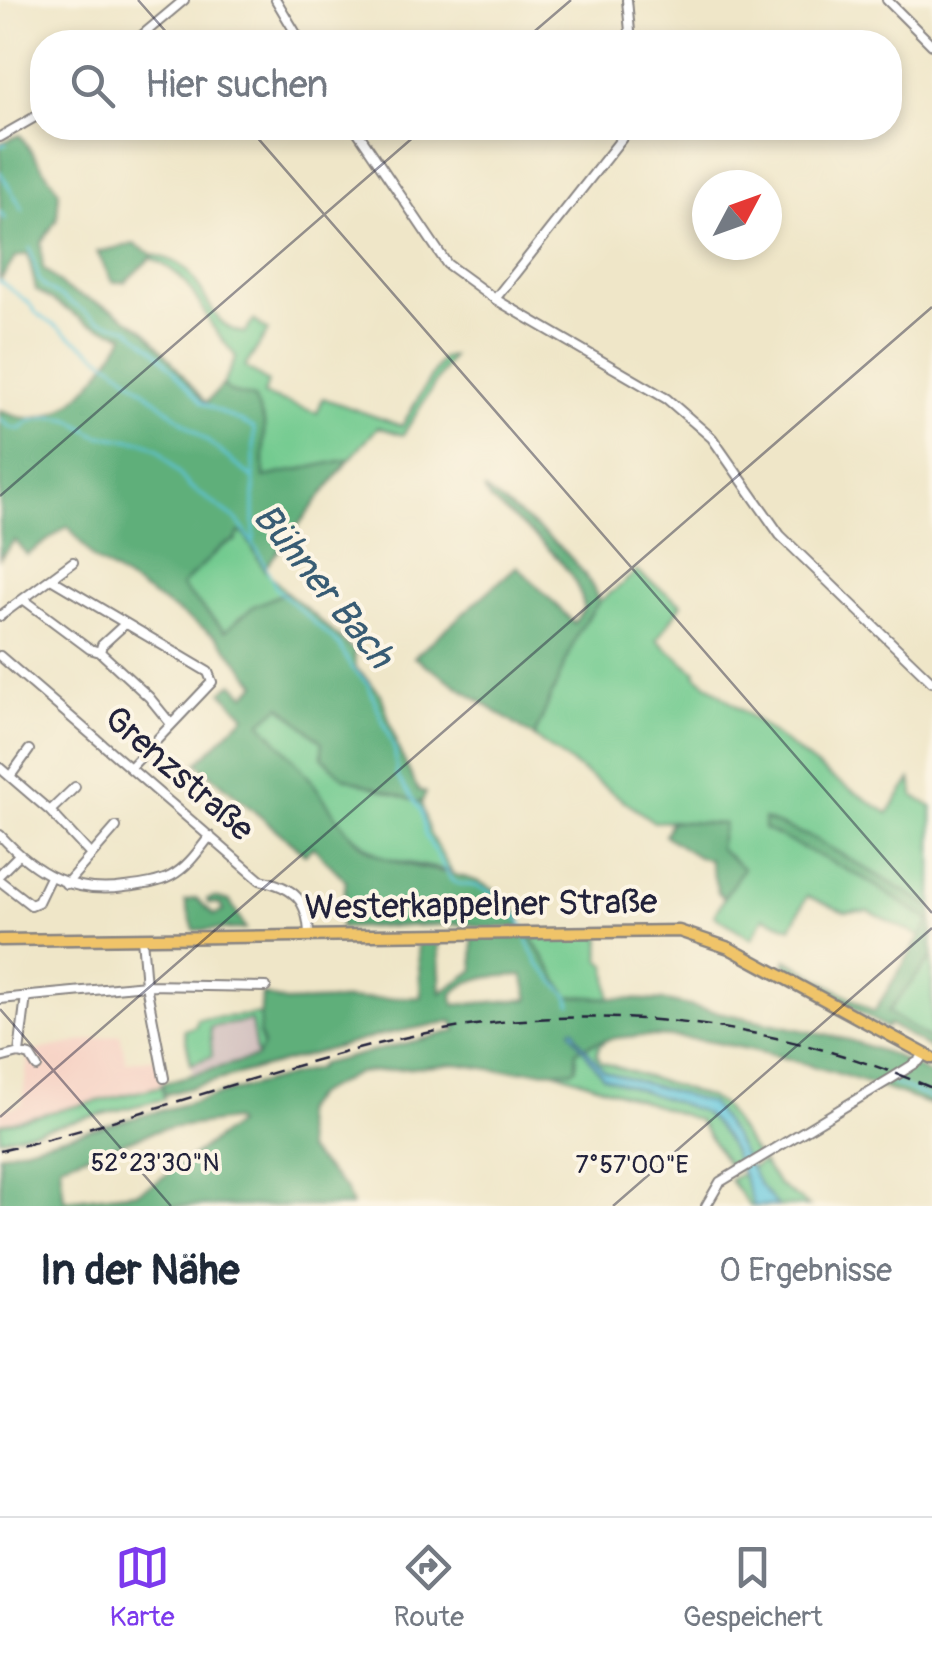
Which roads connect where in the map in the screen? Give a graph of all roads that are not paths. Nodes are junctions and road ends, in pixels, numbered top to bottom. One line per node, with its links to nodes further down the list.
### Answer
1 (184, 0): 5 (street)
2 (276, 0): 6 (street)
3 (627, 0): 7 (street)
4 (887, 0): 8 (street)
5 (148, 30)
6 (294, 30)
7 (630, 30)
8 (932, 45)
9 (30, 120): 10 (street)
10 (0, 137)
11 (364, 140): 13 (street)
12 (621, 140): 13 (street)
13 (495, 299): 21 (street)
14 (73, 562): 15 (street)
15 (51, 578): 16 (street); 18 (street)
16 (23, 599): 17 (street); 19 (street)
17 (0, 616)
18 (125, 624): 19 (street); 22 (street)
19 (100, 652): 22 (street)
20 (0, 656): 25 (street, Grenzstraße)
21 (932, 682)
22 (171, 724): 25 (street)
23 (29, 750): 26 (street)
24 (0, 768): 26 (street)
25 (130, 768): 31 (street, Grenzstraße)
26 (11, 775): 28 (street)
27 (74, 786): 28 (street)
28 (50, 811): 32 (street)
29 (116, 827): 32 (street)
30 (0, 835): 33 (street)
31 (210, 836): 36 (street); 37 (street, Grenzstraße)
32 (91, 854): 36 (street)
33 (19, 855): 34 (street); 35 (street)
34 (0, 877): 35 (street)
35 (50, 877): 36 (street)
36 (66, 884)
37 (308, 935): 38 (main road, Westerkappelner Straße); 45 (main road, Westerkappelner Straße)
38 (142, 938): 39 (main road, Westerkappelner Straße); 40 (street)
39 (0, 940)
40 (146, 986): 41 (street); 42 (street); 48 (street)
41 (266, 987)
42 (26, 996): 43 (street); 44 (street)
43 (0, 999)
44 (19, 1053): 46 (street); 47 (street)
45 (928, 1056): 49 (street)
46 (0, 1058)
47 (37, 1068)
48 (164, 1078)
49 (706, 1206)

